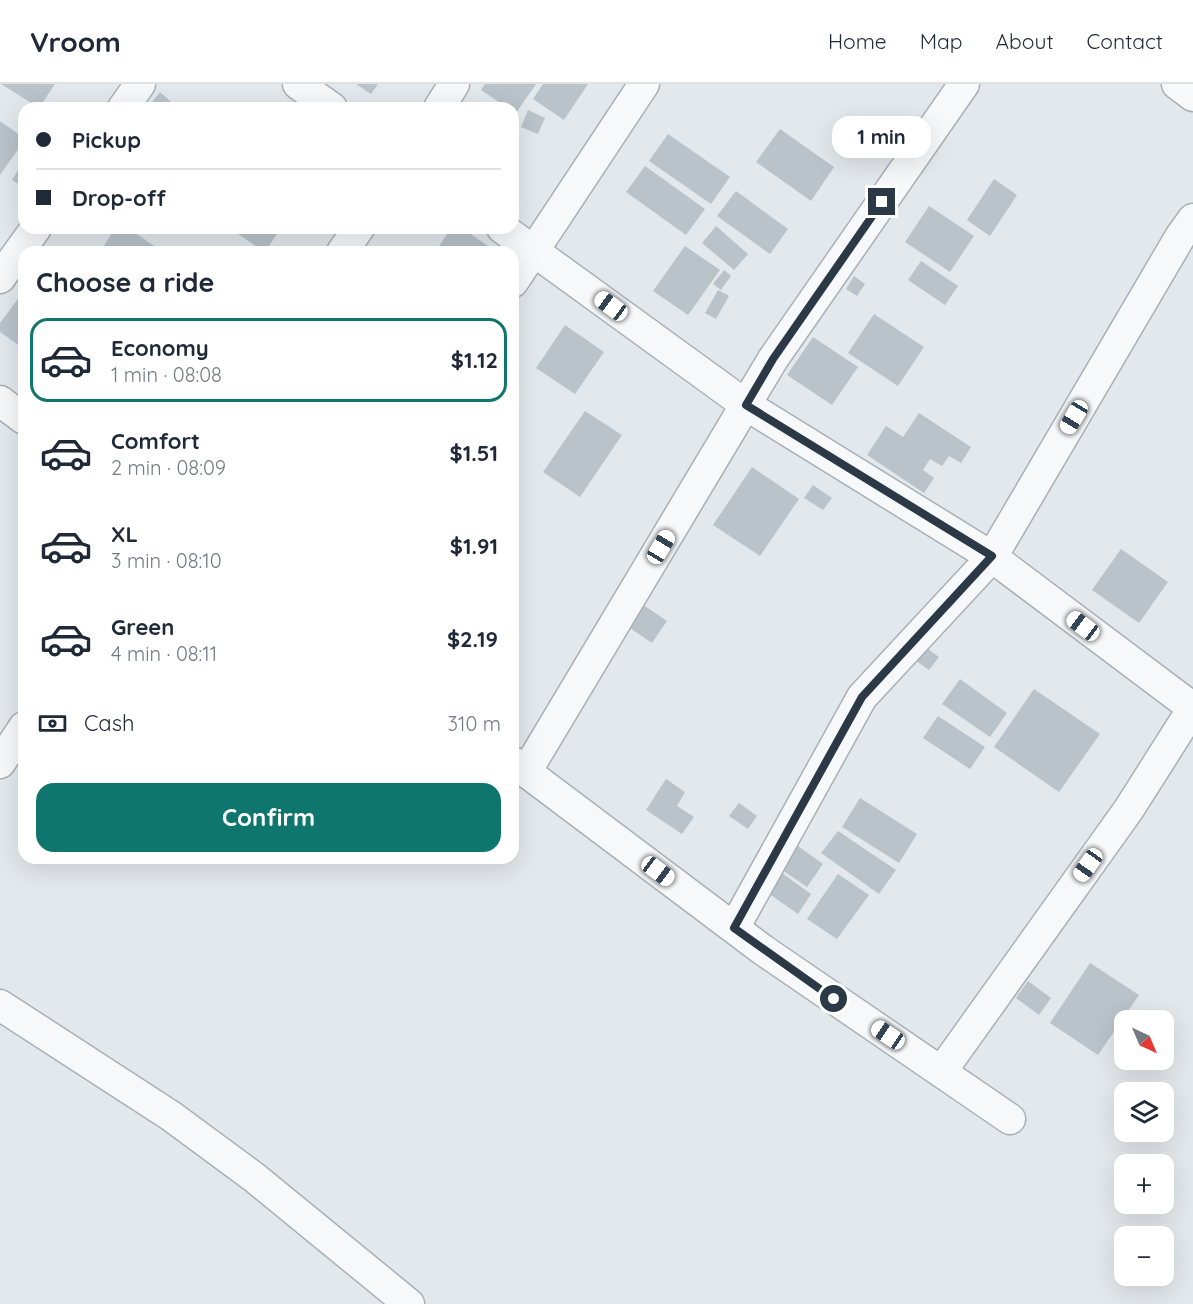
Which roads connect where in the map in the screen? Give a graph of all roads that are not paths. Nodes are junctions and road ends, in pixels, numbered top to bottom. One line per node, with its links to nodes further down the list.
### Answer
1 (140, 84): 8 (street)
2 (298, 84): 9 (street)
3 (454, 84): 10 (street)
4 (644, 84): 13 (street)
5 (964, 84): 18 (street)
6 (1176, 84): 7 (street)
7 (1193, 96)
8 (127, 102)
9 (324, 102)
10 (443, 102)
11 (1193, 219): 20 (street)
12 (511, 234): 13 (street)
13 (534, 250): 15 (street); 18 (street)
14 (18, 253): 16 (street)
15 (519, 273)
16 (0, 278)
17 (0, 401): 19 (street)
18 (746, 405): 20 (street); 23 (street)
19 (18, 414)
20 (992, 556): 24 (street); 26 (street)
21 (18, 736): 22 (street)
22 (0, 763)
23 (520, 767): 24 (street)
24 (734, 928): 26 (street)
25 (0, 1005): 28 (street)
26 (941, 1072): 27 (street)
27 (1010, 1119)
28 (410, 1304)

